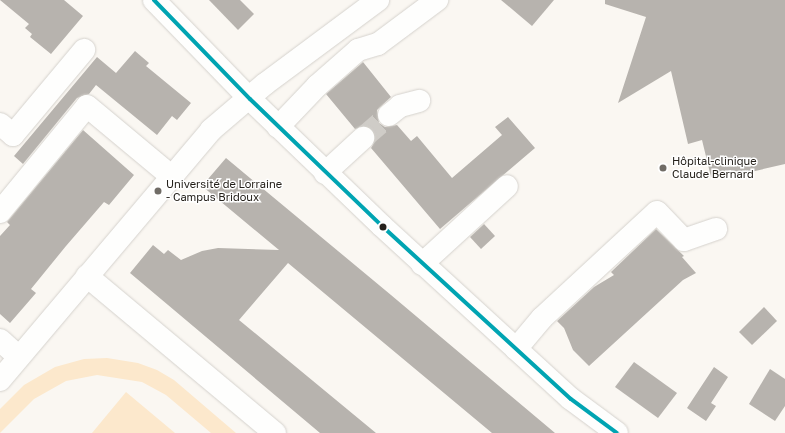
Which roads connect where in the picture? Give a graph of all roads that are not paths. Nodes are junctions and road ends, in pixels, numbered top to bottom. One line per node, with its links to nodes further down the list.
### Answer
1 (154, 0): 5 (street)
2 (378, 0): 5 (street)
3 (437, 0): 9 (street)
4 (84, 50): 8 (street)
5 (250, 99): 9 (street); 12 (street)
6 (419, 102): 7 (street)
7 (389, 115)
8 (0, 124)
9 (278, 127): 11 (street)
10 (363, 138): 11 (street)
11 (325, 173): 16 (street)
12 (171, 176): 14 (street); 17 (street)
13 (507, 186): 16 (street)
14 (0, 212)
15 (716, 229): 19 (street)
16 (422, 264): 19 (street)
17 (87, 276): 20 (street); 22 (street)
18 (0, 340): 20 (street)
19 (516, 349): 23 (street)
20 (19, 357): 21 (street)
21 (0, 380)
22 (275, 433)
23 (617, 433)

